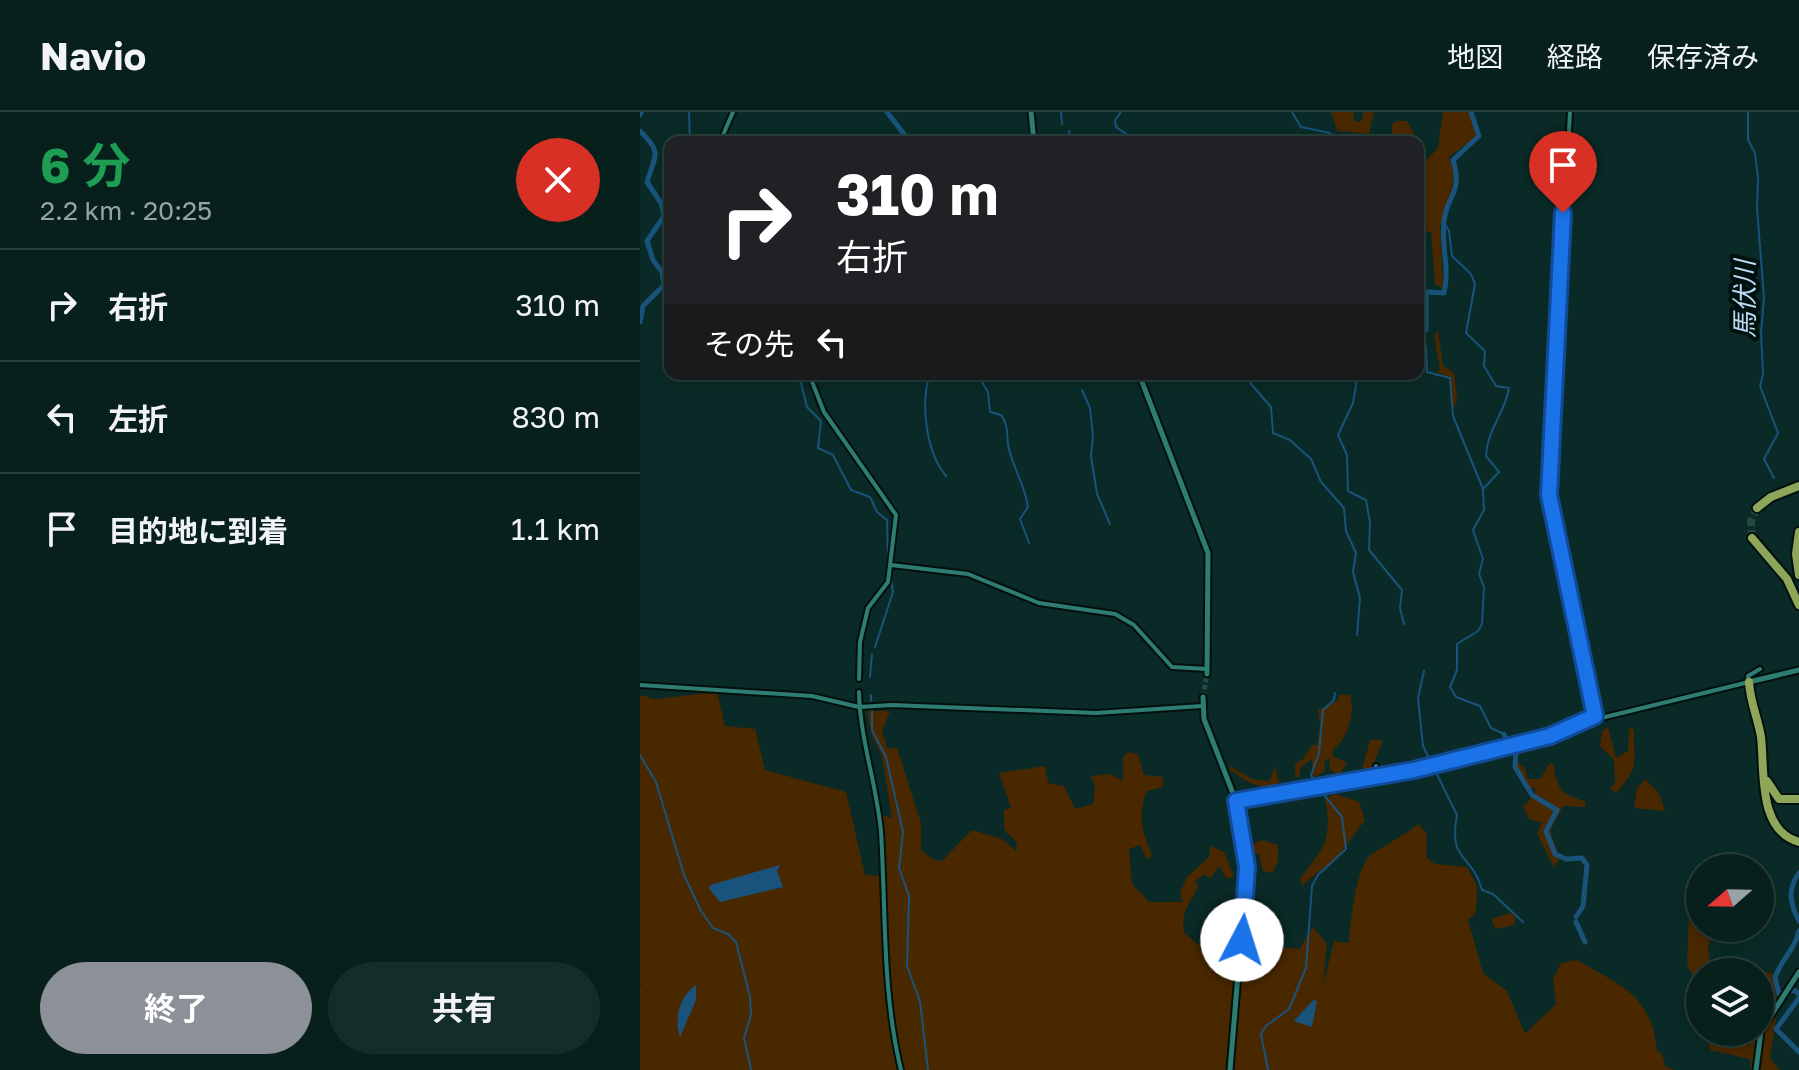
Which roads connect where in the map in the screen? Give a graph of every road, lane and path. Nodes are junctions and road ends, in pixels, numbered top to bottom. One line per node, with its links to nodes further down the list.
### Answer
1 (733, 112): 4 (street)
2 (1031, 112): 5 (main road)
3 (1570, 112): 25 (street)
4 (723, 136)
5 (1033, 136)
6 (811, 380): 12 (street)
7 (1141, 380): 17 (main road)
8 (1799, 486): 9 (highway)
9 (1757, 508)
10 (1799, 532): 13 (highway)
11 (1752, 538): 14 (highway)
12 (890, 571): 17 (street); 18 (street)
13 (1799, 575)
14 (1799, 605)
15 (1760, 669): 19 (street)
16 (1799, 670): 19 (main road)
17 (1207, 671)
18 (859, 679)
19 (1749, 682): 25 (street); 28 (highway); 30 (highway)
20 (640, 685): 24 (street)
21 (859, 692): 24 (street)
22 (1203, 697): 23 (main road)
23 (1202, 706): 24 (street); 29 (main road)
24 (859, 707): 32 (street)
25 (1595, 716): 27 (street)
26 (1376, 766): 27 (street)
27 (1374, 779): 29 (street)
28 (1799, 799)
29 (1236, 801): 33 (main road)
30 (1797, 841)
31 (1799, 972): 34 (main road)
32 (901, 1070)
33 (1230, 1070)
34 (1756, 1070)

